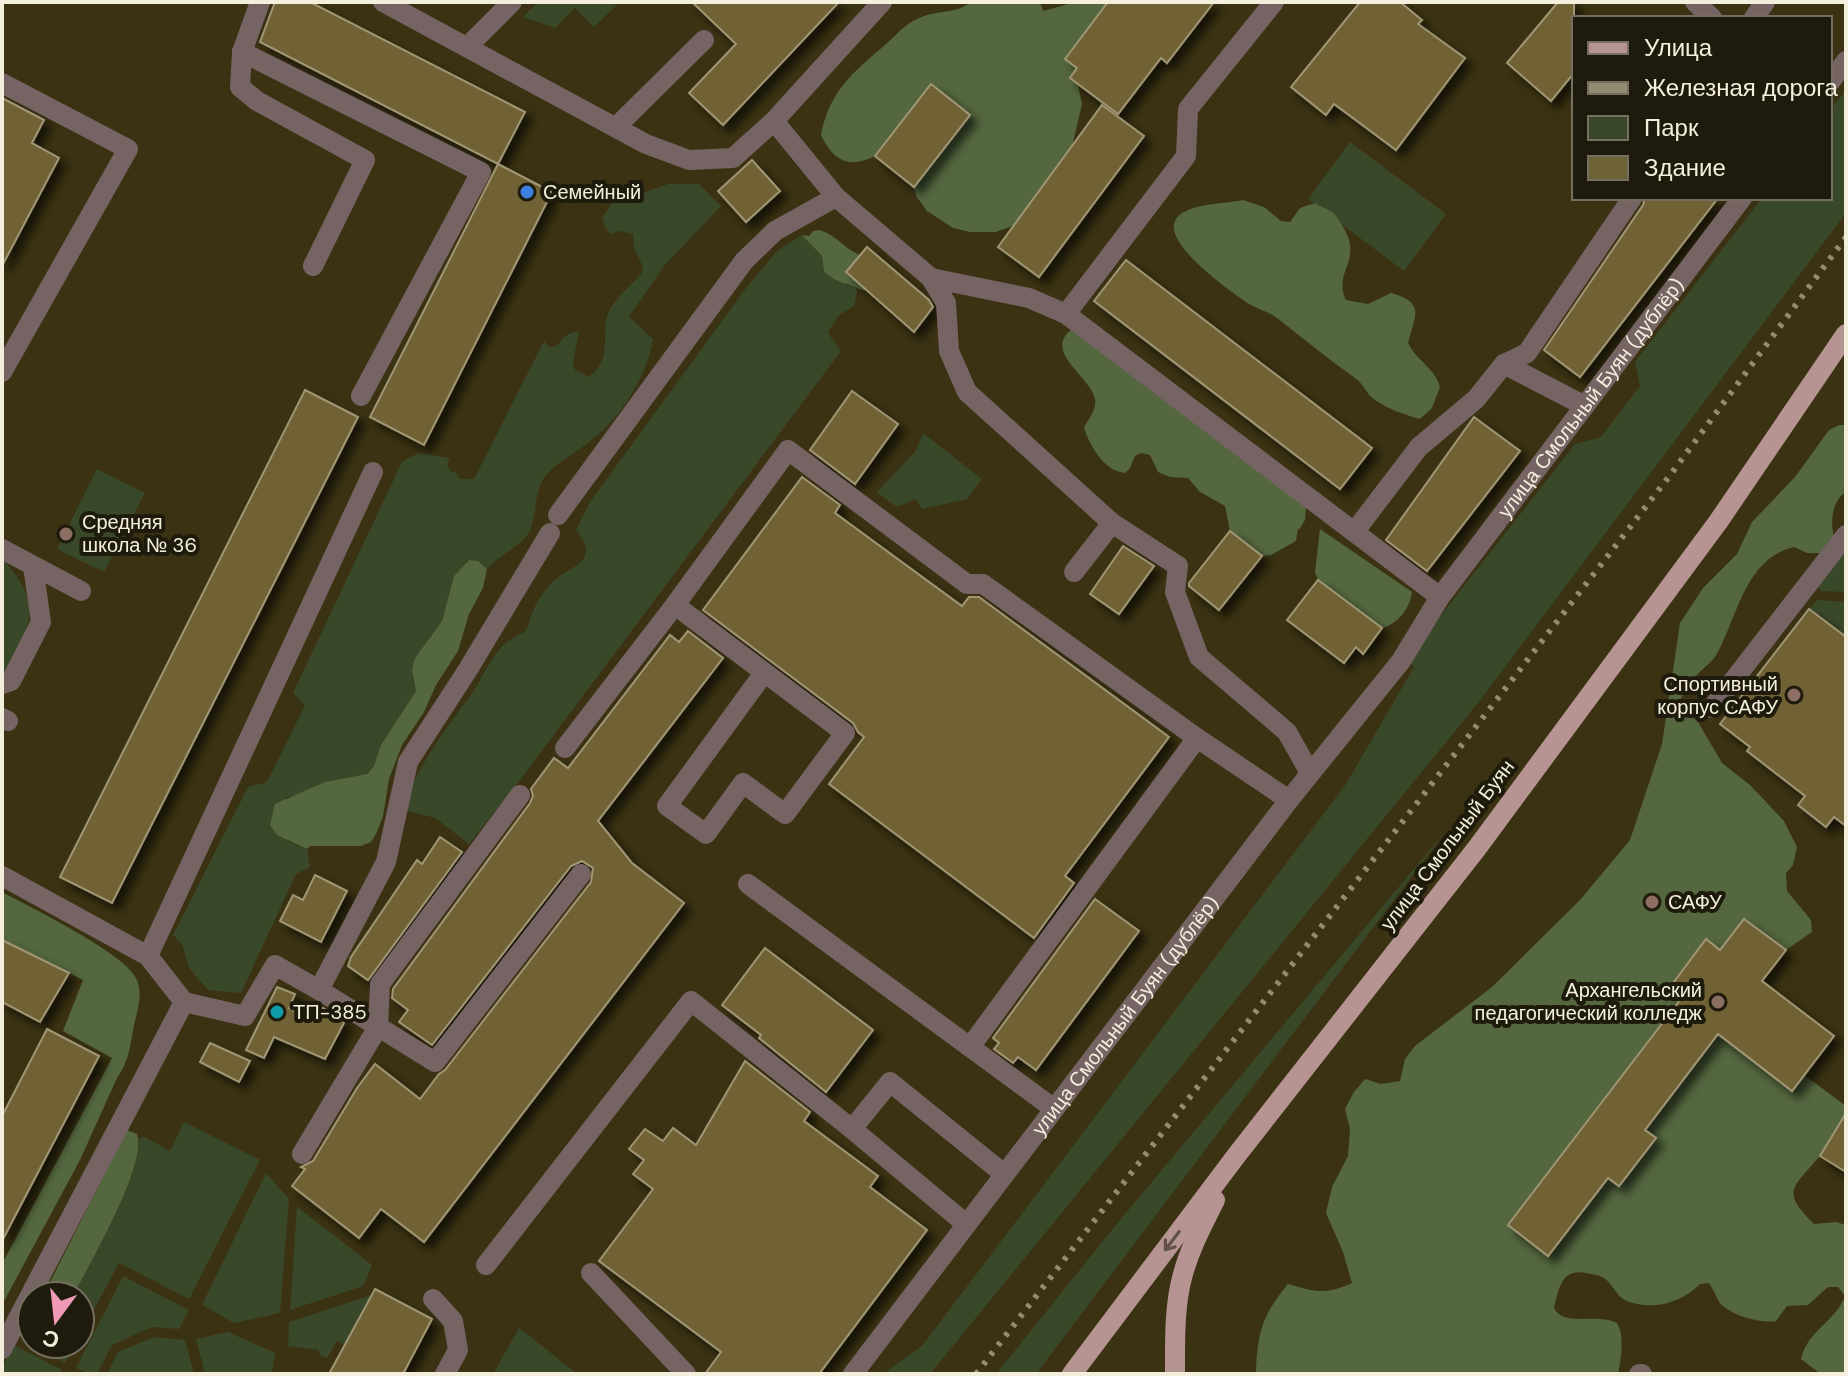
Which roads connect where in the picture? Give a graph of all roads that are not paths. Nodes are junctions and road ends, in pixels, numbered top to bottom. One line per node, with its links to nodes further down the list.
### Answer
1 (383, 2): 9 (street)
2 (512, 2): 9 (street)
3 (882, 2): 14 (street)
4 (1274, 2): 21 (street)
5 (1695, 2): 7 (street)
6 (254, 4): 10 (street)
7 (1710, 16)
8 (704, 40): 15 (street)
9 (467, 47): 15 (street)
10 (242, 52): 19 (street); 25 (street)
11 (1846, 61): 12 (street)
12 (1832, 79)
13 (2, 83): 24 (street)
14 (774, 121): 15 (street); 16 (street)
15 (617, 126)
16 (836, 197): 20 (street); 49 (street)
17 (1631, 200): 23 (street)
18 (1740, 200): 26 (street, улица Смольный Буян (дублёр))
19 (313, 266)
20 (931, 278): 21 (street); 28 (street)
21 (1066, 314): 29 (street)
22 (1846, 334): 56 (main road, улица Смольный Буян)
23 (1504, 364): 26 (street); 29 (street)
24 (2, 372)
25 (361, 396)
26 (1585, 406): 35 (street, улица Смольный Буян (дублёр))
27 (373, 472): 48 (street)
28 (1112, 523): 33 (street); 42 (street)
29 (1355, 531): 35 (street)
30 (1846, 535): 39 (street)
31 (2, 549): 32 (street)
32 (33, 566): 34 (street); 38 (street)
33 (1074, 572)
34 (81, 591)
35 (1440, 597): 42 (street, улица Смольный Буян (дублёр))
36 (675, 605): 37 (street); 40 (street); 41 (street)
37 (764, 673): 37 (street)
38 (2, 684)
39 (1712, 708)
40 (1197, 738): 44 (street); 52 (street)
41 (565, 748)
42 (1310, 773): 44 (street, улица Смольный Буян (дублёр))
43 (520, 795): 51 (street)
44 (1289, 800): 53 (street, улица Смольный Буян (дублёр))
45 (581, 874): 51 (street)
46 (2, 876): 48 (street)
47 (748, 884): 52 (street)
48 (148, 956): 50 (street)
49 (319, 990): 50 (street); 51 (street)
50 (184, 1002): 62 (street)
51 (378, 1027): 55 (street)
52 (970, 1047): 53 (street)
53 (1053, 1108): 57 (street, улица Смольный Буян (дублёр))
54 (852, 1129): 57 (street); 58 (street); 59 (street)
55 (302, 1154)
56 (1236, 1156): 66 (main road, улица Смольный Буян, one-way to 66); 67 (main road)
57 (1004, 1174): 58 (street, улица Смольный Буян (дублёр))
58 (966, 1224): 65 (street, улица Смольный Буян (дублёр))
59 (486, 1265)
60 (591, 1273): 64 (street)
61 (433, 1299): 63 (street)
62 (2, 1349)
63 (445, 1374)
64 (686, 1374)
65 (853, 1374)
66 (1072, 1374)
67 (1175, 1374)

